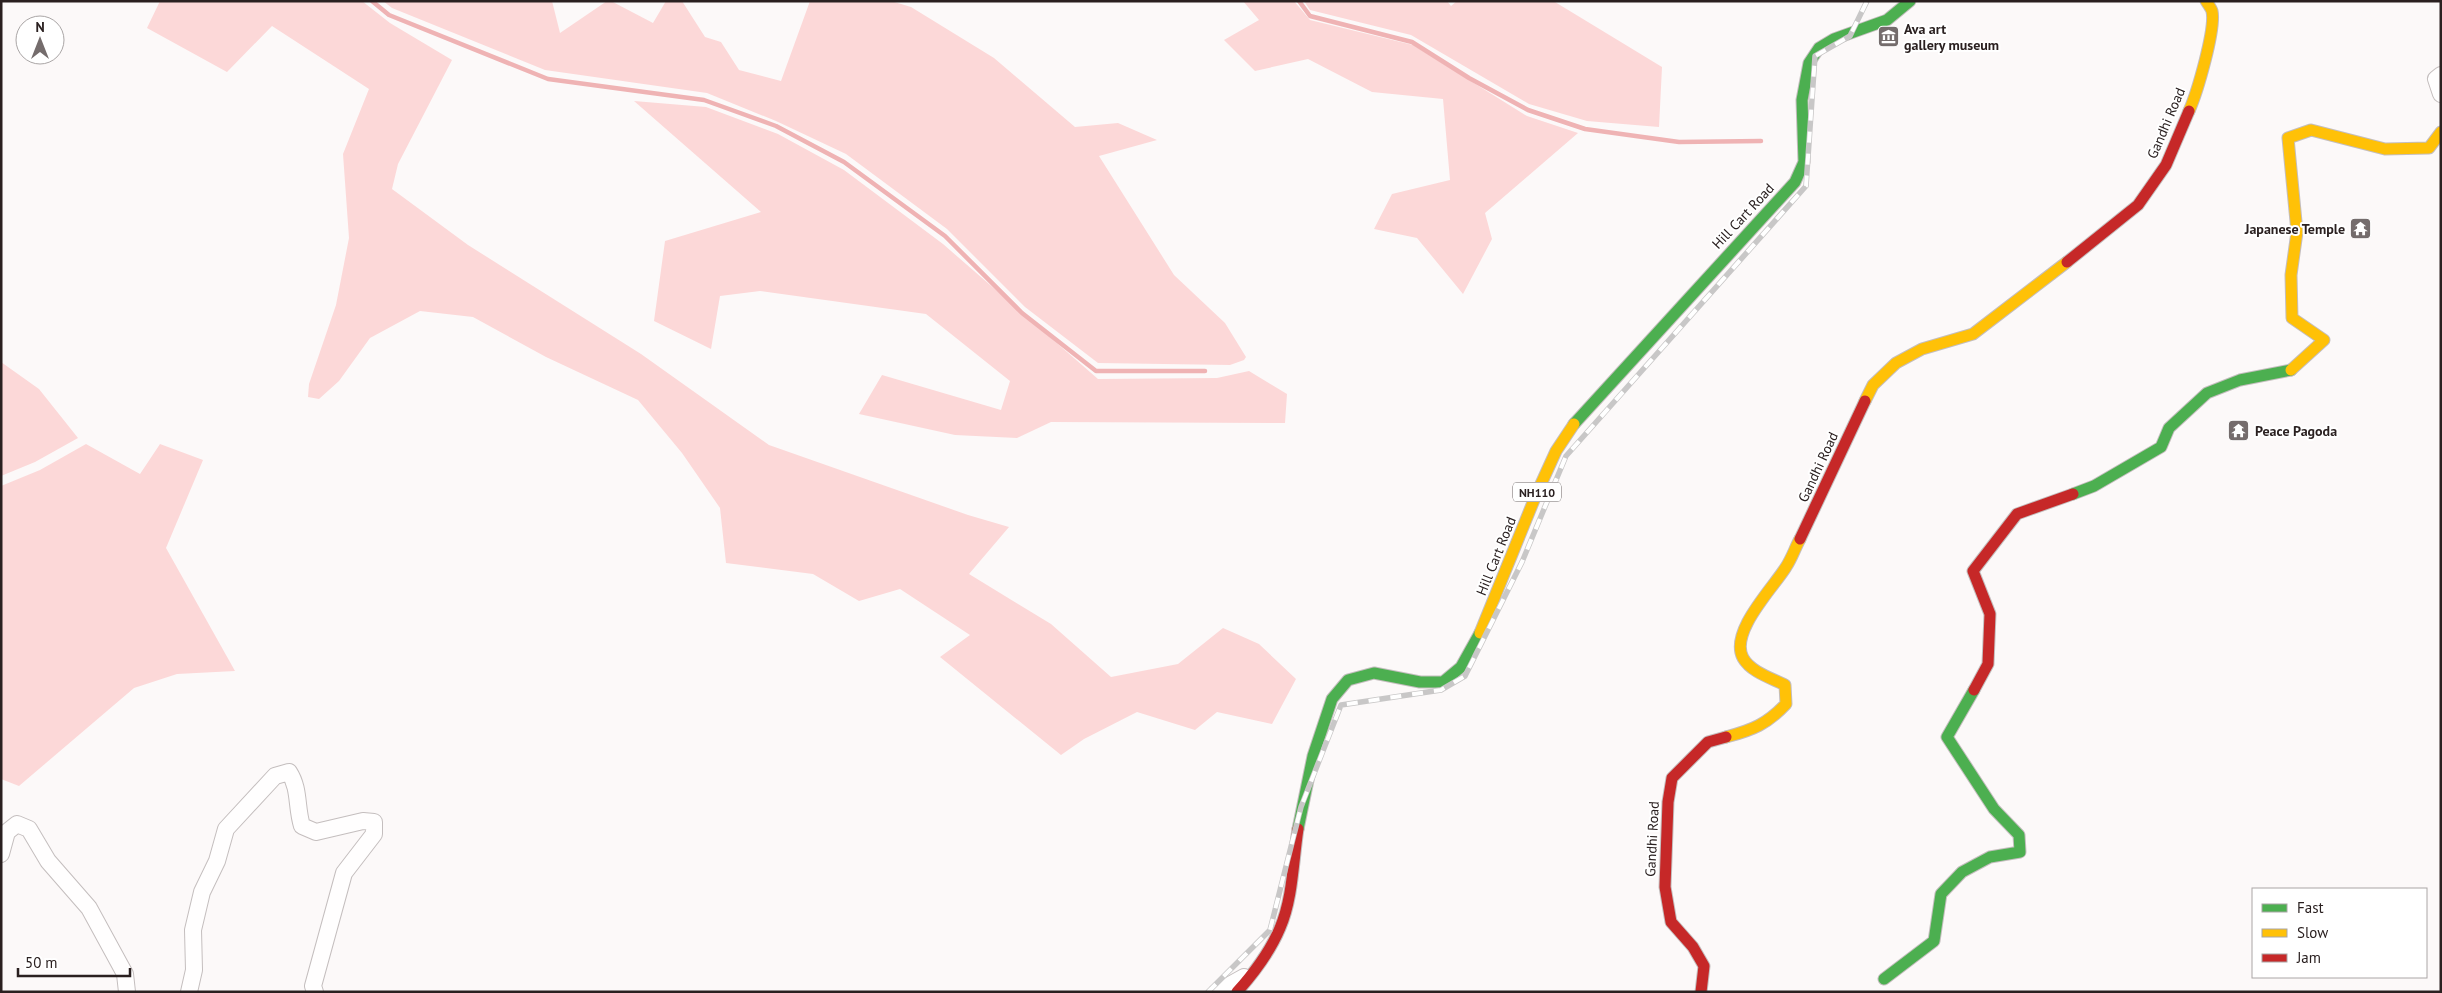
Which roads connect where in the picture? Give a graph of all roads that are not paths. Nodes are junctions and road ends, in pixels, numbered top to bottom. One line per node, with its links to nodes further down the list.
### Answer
1 (1910, 1): 7 (main road, Hill Cart Road / NH110)
2 (2206, 1): 14 (main road, Gandhi Road)
3 (2441, 75): 4 (street)
4 (2441, 94)
5 (2441, 132): 8 (main road)
6 (1, 854): 9 (street)
7 (1256, 970): 12 (street); 13 (main road, Hill Cart Road / NH110)
8 (1884, 979)
9 (127, 992)
10 (188, 992): 11 (street)
11 (315, 992)
12 (1217, 992)
13 (1237, 992)
14 (1701, 992)

